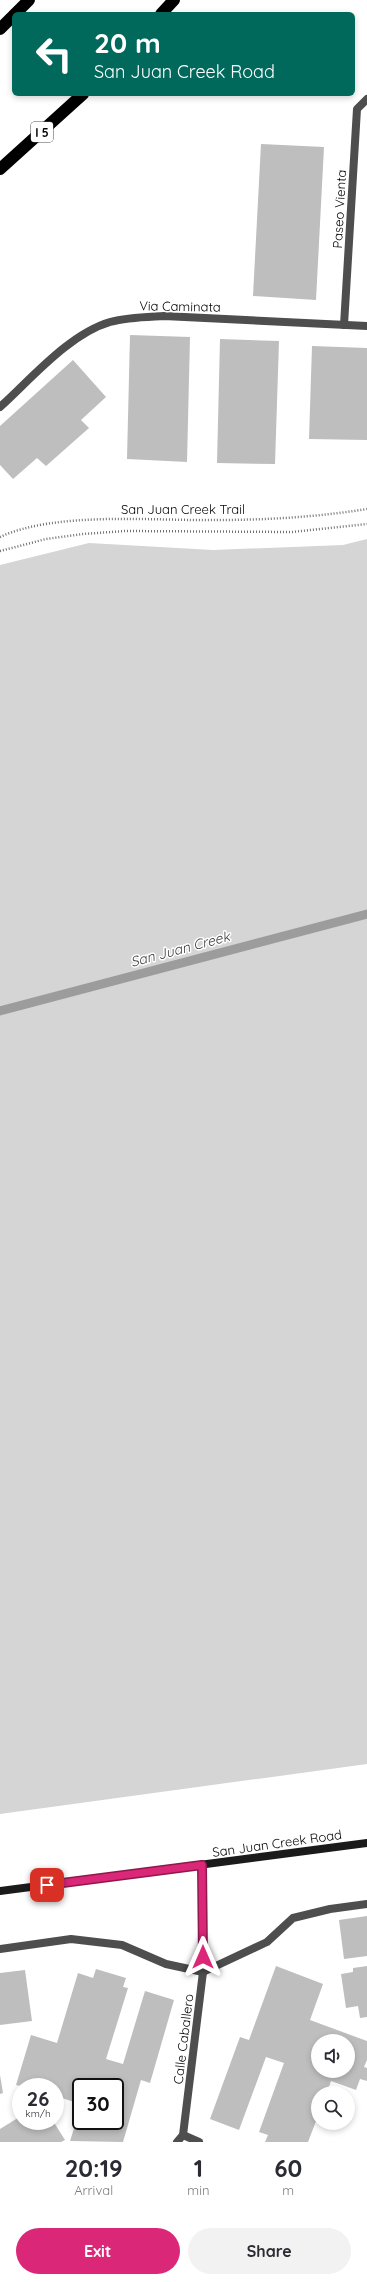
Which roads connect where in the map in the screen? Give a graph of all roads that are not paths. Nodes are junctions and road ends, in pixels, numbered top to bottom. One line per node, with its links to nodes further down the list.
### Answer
1 (29, 0): 3 (highway)
2 (174, 0): 4 (highway)
3 (18, 12)
4 (163, 12)
5 (12, 18): 6 (highway)
6 (0, 29)
7 (81, 96): 9 (highway, I 5)
8 (367, 99): 10 (street, Paseo Vienta)
9 (0, 169)
10 (344, 325): 11 (street, Via Caminata); 12 (street, Via Caminata)
11 (367, 326)
12 (0, 407)
13 (367, 1843): 14 (main road, San Juan Creek Road)
14 (202, 1865): 15 (main road, San Juan Creek Road); 18 (street, Calle Caballero)
15 (0, 1891)
16 (367, 1904): 18 (street)
17 (0, 1949): 18 (street)
18 (203, 1972): 19 (street, Calle Caballero)
19 (183, 2135): 20 (street); 21 (street)
20 (177, 2142)
21 (199, 2142)

